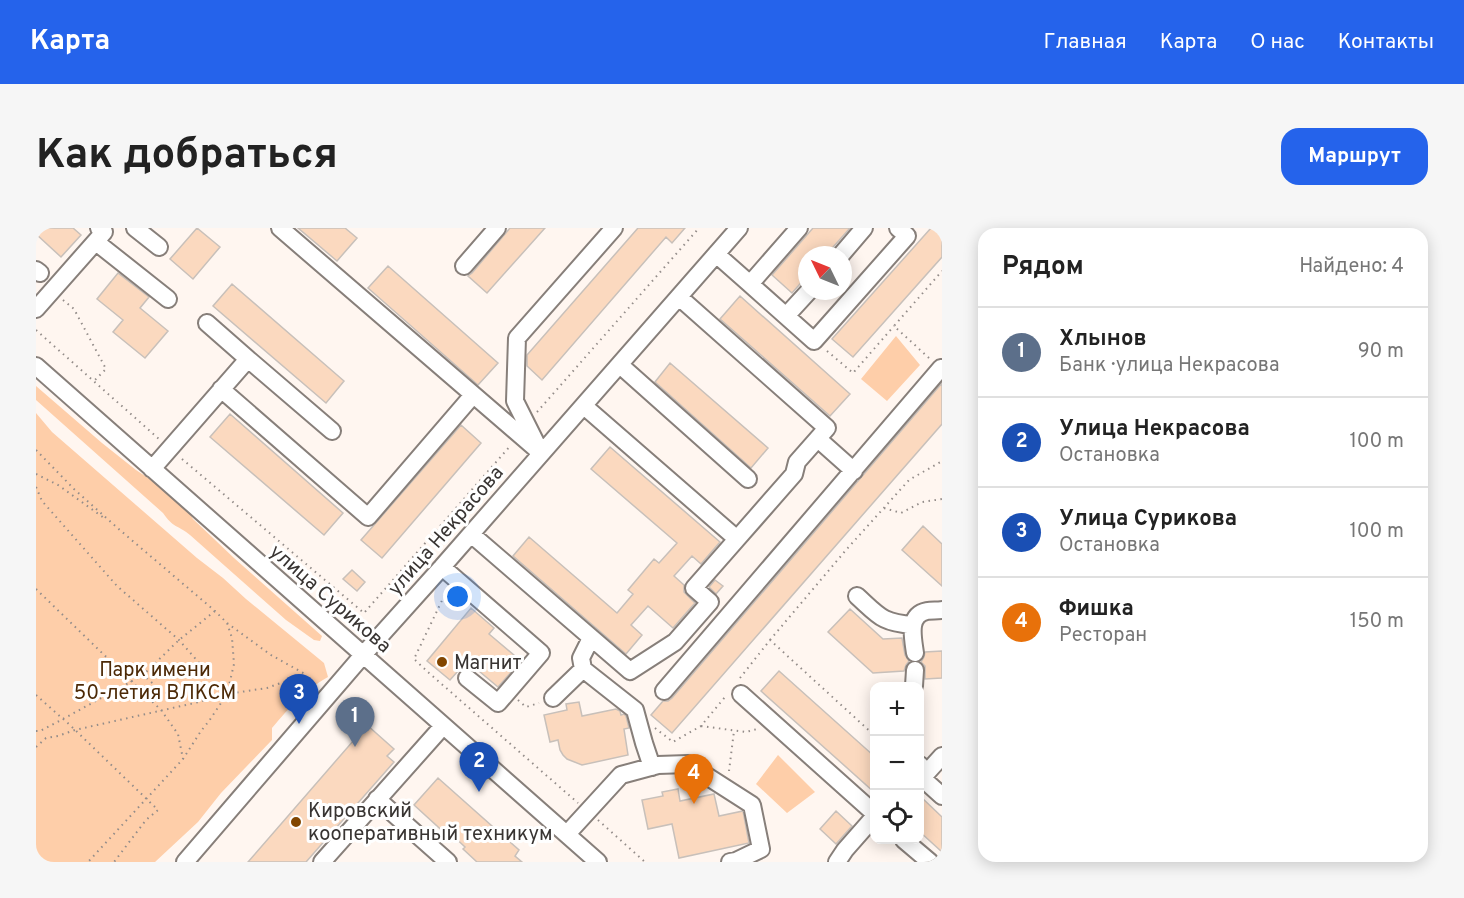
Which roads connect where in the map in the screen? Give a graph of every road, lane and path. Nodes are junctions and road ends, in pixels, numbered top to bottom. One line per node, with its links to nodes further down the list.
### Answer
1 (135, 228): 12 (street)
2 (280, 228): 33 (street)
3 (497, 228): 14 (street)
4 (614, 228): 36 (street)
5 (699, 228): 36 (path)
6 (739, 228): 13 (street, улица Некрасова)
7 (800, 228): 16 (street)
8 (864, 228): 11 (street)
9 (898, 228): 26 (street)
10 (98, 235): 17 (street); 19 (street)
11 (848, 246)
12 (159, 247)
13 (716, 254): 16 (street); 18 (street, улица Некрасова)
14 (464, 266)
15 (942, 271): 24 (path)
16 (750, 284): 22 (street)
17 (52, 291): 21 (street); 31 (path)
18 (679, 297): 28 (street, улица Некрасова); 37 (street)
19 (168, 299)
20 (801, 300): 22 (street)
21 (36, 309)
22 (786, 316): 26 (street)
23 (207, 323): 27 (street)
24 (894, 326): 26 (path); 30 (path)
25 (36, 330): 31 (path)
26 (814, 341)
27 (248, 359): 32 (street); 35 (street)
28 (620, 365): 34 (street, улица Некрасова); 45 (street)
29 (36, 366): 42 (street, улица Сурикова)
30 (941, 368): 43 (street)
31 (94, 381): 38 (path)
32 (221, 389): 33 (street); 38 (street)
33 (473, 395): 36 (street)
34 (584, 406): 40 (street, улица Некрасова); 51 (street)
35 (332, 431)
36 (524, 431): 38 (path); 40 (street)
37 (818, 439): 43 (street); 51 (street)
38 (170, 449): 42 (street)
39 (36, 450): 49 (path)
40 (541, 453): 50 (street, улица Некрасова)
41 (942, 461): 48 (path)
42 (152, 469): 62 (street, улица Сурикова)
43 (854, 471): 69 (street)
44 (36, 474): 49 (path)
45 (748, 479)
46 (36, 487): 60 (path)
47 (942, 499): 48 (path)
48 (884, 508): 61 (path)
49 (116, 526): 56 (path)
50 (471, 534): 52 (street, улица Некрасова); 59 (street)
51 (737, 539): 59 (street)
52 (447, 572): 62 (street, улица Некрасова); 67 (street); 95 (path)
53 (36, 589): 68 (path)
54 (857, 596): 58 (street)
55 (942, 610): 58 (street)
56 (215, 611): 57 (path); 60 (path)
57 (227, 623): 70 (path); 70 (path)
58 (912, 625): 64 (street)
59 (591, 638): 63 (street)
60 (179, 640): 65 (path); 65 (path)
61 (770, 640): 66 (path); 83 (path)
62 (363, 655): 77 (street, улица Сурикова); 101 (street, улица Некрасова)
63 (584, 669): 73 (street); 87 (street)
64 (915, 670)
65 (143, 675): 68 (path)
66 (741, 677)
67 (467, 678)
68 (131, 681): 74 (path); 75 (path)
69 (664, 691)
70 (227, 694): 74 (path); 86 (path)
71 (36, 695): 75 (path)
72 (734, 695): 76 (street); 78 (path)
73 (553, 698)
74 (161, 710): 80 (path); 86 (path)
75 (63, 719): 80 (path); 82 (path)
76 (774, 723): 81 (path); 94 (street)
77 (443, 726): 92 (street); 97 (street, улица Сурикова)
78 (701, 726): 79 (path); 81 (path)
79 (655, 728)
80 (75, 730): 84 (path); 93 (path)
81 (734, 730): 90 (path)
82 (36, 731)
83 (870, 731)
84 (36, 747)
85 (942, 756): 88 (street)
86 (183, 759): 93 (path)
87 (652, 767): 90 (street); 95 (street)
88 (924, 770)
89 (924, 775): 91 (street)
90 (727, 789): 106 (street)
91 (942, 796)
92 (377, 799): 102 (street); 103 (street)
93 (146, 800): 99 (path); 100 (path)
94 (870, 811)
95 (587, 812): 97 (street); 105 (path)
96 (870, 820): 107 (street)
97 (567, 834): 104 (street, улица Сурикова)
98 (909, 844): 108 (street)
99 (88, 862)
100 (114, 862)
101 (185, 862)
102 (322, 862)
103 (448, 862)
104 (598, 862)
105 (645, 862)
106 (730, 862)
107 (837, 862)
108 (930, 862)

